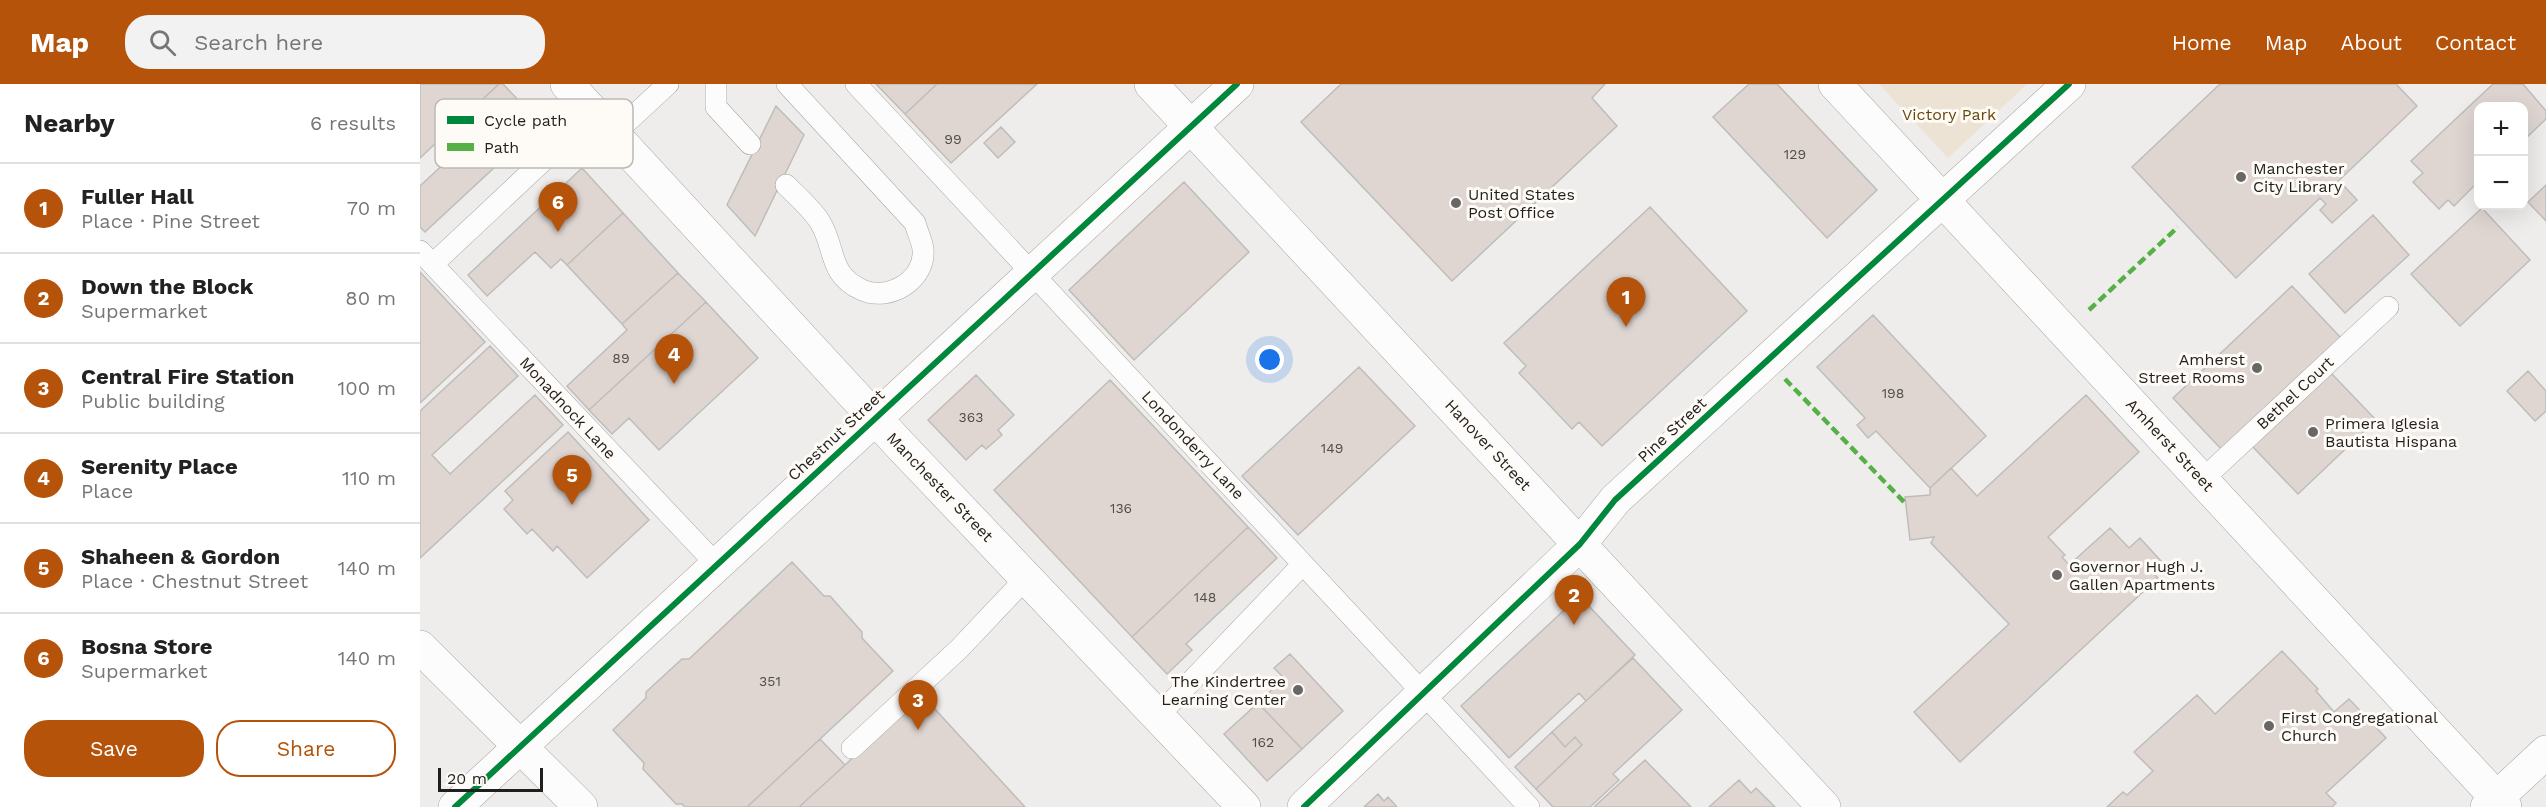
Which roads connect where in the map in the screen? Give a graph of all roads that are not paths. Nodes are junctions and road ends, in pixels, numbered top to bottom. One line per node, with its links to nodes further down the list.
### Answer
1 (567, 84): 10 (street, Manchester Street)
2 (668, 84): 11 (lane)
3 (716, 84): 13 (lane)
4 (787, 84): 16 (lane)
5 (856, 84): 19 (lane, Londonderry Lane)
6 (1151, 84): 12 (street, Hanover Street)
7 (1237, 84): 12 (street, Chestnut Street)
8 (1835, 84): 17 (street, Amherst Street)
9 (2069, 84): 17 (street, Pine Street)
10 (581, 99)
11 (633, 106)
12 (1191, 127): 19 (street, Chestnut Street); 23 (street, Hanover Street)
13 (750, 144)
14 (633, 156): 21 (street, Manchester Street)
15 (545, 168): 18 (lane)
16 (786, 185)
17 (1944, 201): 22 (street, Amherst Street); 23 (street, Pine Street)
18 (426, 257): 25 (lane, Monadnock Lane)
19 (1032, 272): 21 (street, Chestnut Street); 24 (lane, Londonderry Lane)
20 (2388, 307): 22 (lane, Bethel Court)
21 (874, 418): 25 (street, Chestnut Street); 26 (street, Manchester Street)
22 (2202, 480): 33 (street, Amherst Street)
23 (1580, 544): 28 (street, Pine Street); 39 (street, Hanover Street)
24 (1303, 564): 28 (lane, Londonderry Lane); 29 (lane)
25 (717, 565): 30 (street, Chestnut Street)
26 (1027, 577): 29 (street, Manchester Street); 31 (lane)
27 (420, 647): 30 (street)
28 (1422, 692): 37 (street, Pine Street); 38 (lane, Londonderry Lane)
29 (1158, 716): 36 (street, Manchester Street)
30 (518, 747): 34 (street, Chestnut Street); 35 (street)
31 (852, 748)
32 (2546, 752): 33 (street)
33 (2497, 804)
34 (455, 807)
35 (580, 807)
36 (1244, 807)
37 (1304, 807)
38 (1529, 807)
39 (1824, 807)

